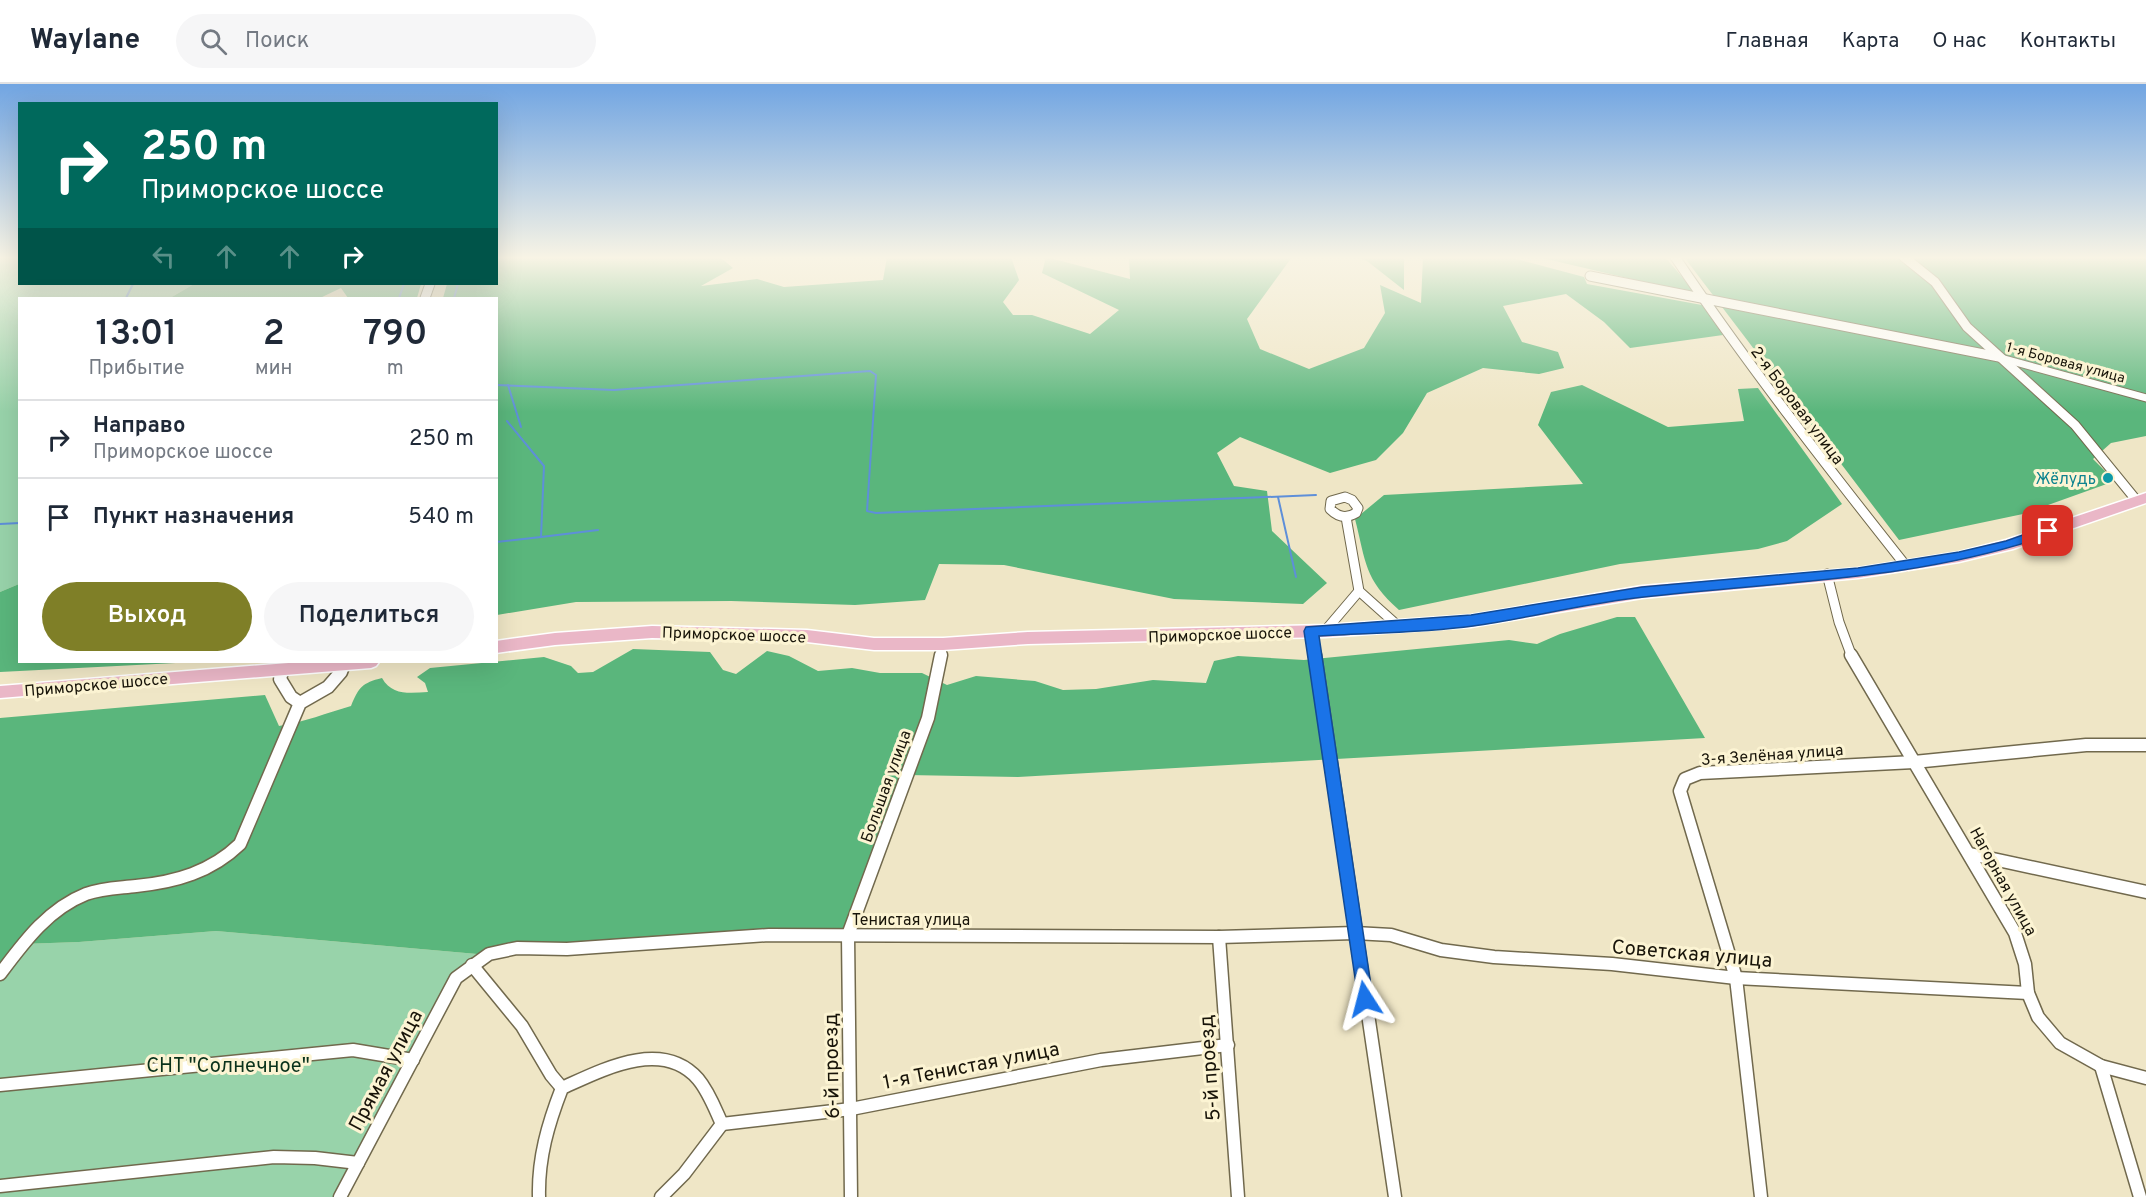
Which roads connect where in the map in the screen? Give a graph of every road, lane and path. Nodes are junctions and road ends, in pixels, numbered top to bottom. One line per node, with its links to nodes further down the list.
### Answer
1 (1712, 309): 8 (street, 2-я Боровая улица)
2 (1752, 309): 4 (street, 1-я Боровая улица)
3 (1954, 309): 4 (street)
4 (1999, 357): 5 (street, 1-я Боровая улица); 6 (street)
5 (2146, 398)
6 (2141, 500): 8 (main road, Приморское шоссе)
7 (1346, 517): 10 (street)
8 (1906, 566): 9 (main road, Приморское шоссе)
9 (1827, 574): 11 (main road, Приморское шоссе); 22 (street, Нагорная улица)
10 (1359, 591): 11 (street); 12 (street)
11 (1397, 626): 12 (main road, Приморское шоссе)
12 (1318, 631): 13 (main road, Приморское шоссе); 25 (street)
13 (943, 644): 14 (main road, Приморское шоссе); 26 (street, Большая улица)
14 (498, 647)
15 (358, 663): 17 (main road, Приморское шоссе)
16 (313, 664): 17 (main road, Приморское шоссе); 18 (main road, Приморское шоссе)
17 (344, 664): 20 (street)
18 (283, 668): 19 (main road, Приморское шоссе); 20 (street)
19 (0, 692)
20 (300, 702): 29 (street)
21 (2146, 745): 22 (street, 3-я Зелёная улица)
22 (1914, 762): 23 (street, Нагорная улица); 30 (street, 3-я Зелёная улица)
23 (1970, 854): 24 (street); 31 (street, Нагорная улица)
24 (2146, 892)
25 (1355, 933): 27 (street, Тенистая улица); 30 (street, Советская улица); 47 (street)
26 (848, 935): 27 (street, Тенистая улица); 28 (street, Тенистая улица); 38 (street, 6-й проезд)
27 (1219, 937): 32 (street, 5-й проезд)
28 (472, 966): 33 (street, Прямая улица); 37 (street)
29 (0, 974)
30 (1736, 978): 31 (street, Советская улица); 48 (street, 3-я Зелёная улица)
31 (2028, 993): 34 (street, Нагорная улица)
32 (1228, 1045): 38 (street, 1-я Тенистая улица); 46 (street, 5-й проезд)
33 (412, 1060): 36 (street); 40 (street, Прямая улица)
34 (2101, 1066): 35 (street, Нагорная улица); 49 (street)
35 (2146, 1078)
36 (0, 1085)
37 (562, 1088): 39 (street); 43 (street)
38 (851, 1109): 39 (street, 1-я Тенистая улица); 45 (street, 6-й проезд)
39 (722, 1124): 44 (street)
40 (358, 1163): 41 (street); 42 (street, Прямая улица)
41 (0, 1186)
42 (340, 1197)
43 (539, 1197)
44 (661, 1197)
45 (851, 1197)
46 (1238, 1197)
47 (1395, 1197)
48 (1761, 1197)
49 (2140, 1197)

